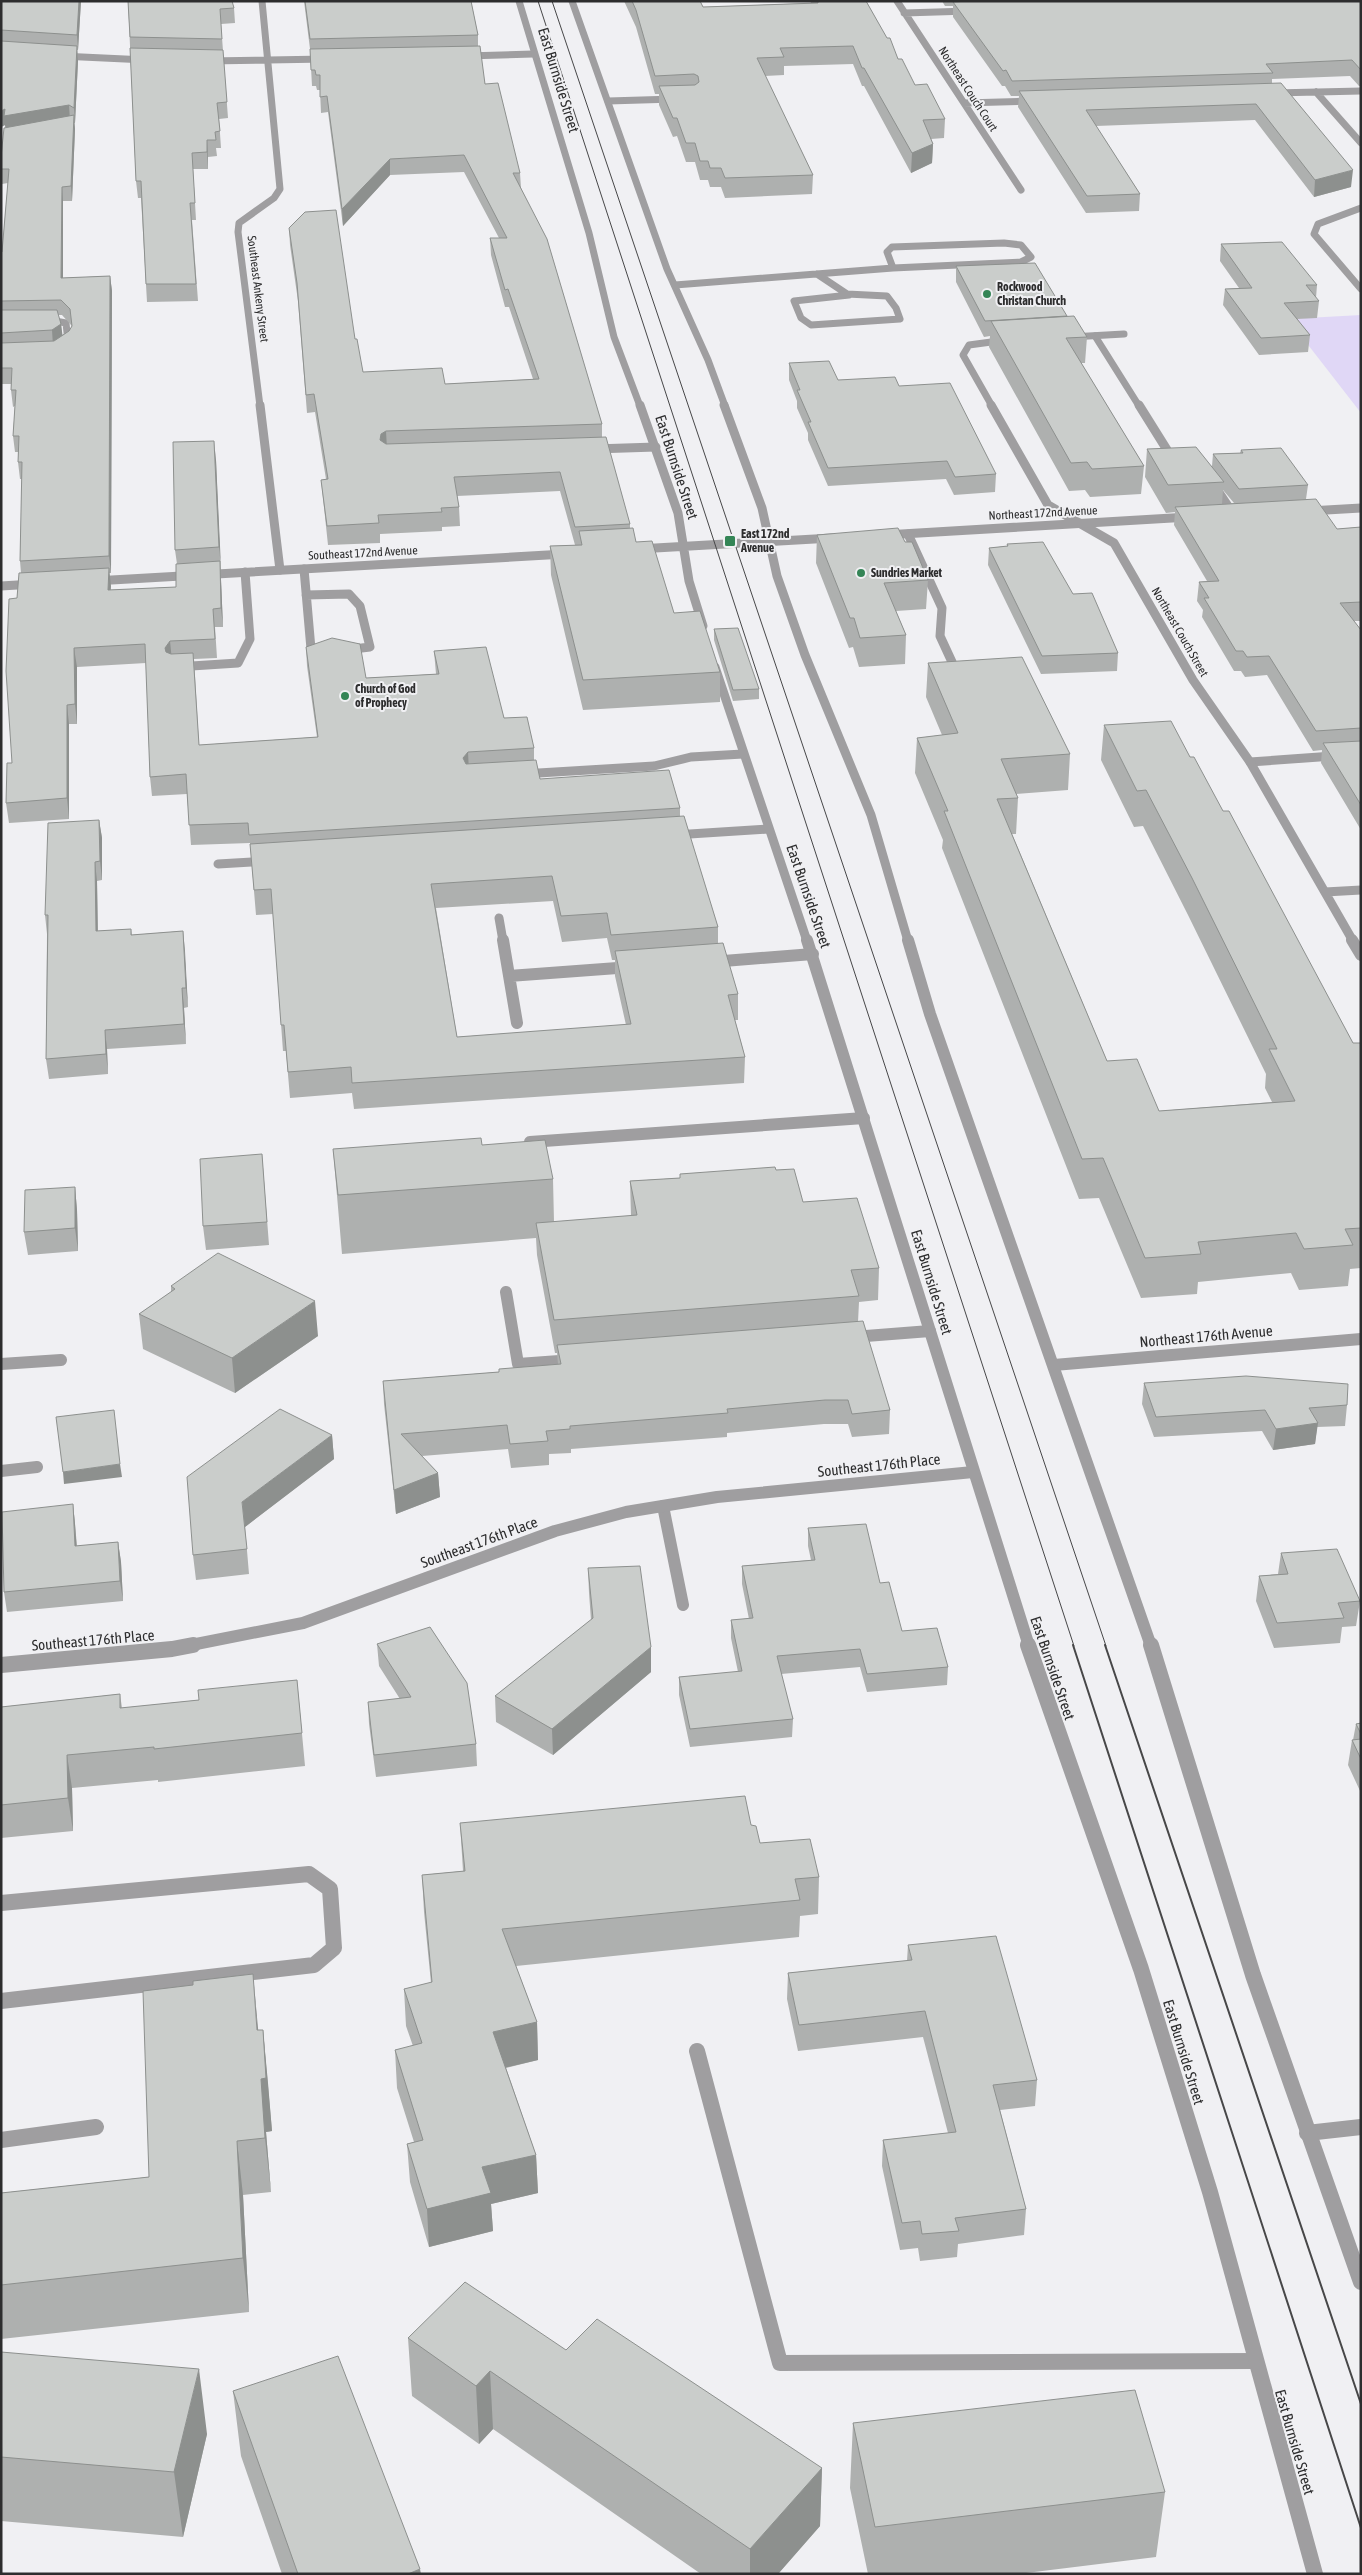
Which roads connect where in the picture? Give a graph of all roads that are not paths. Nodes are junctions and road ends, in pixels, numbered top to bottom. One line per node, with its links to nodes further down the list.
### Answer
1 (262, 1): 13 (street, Southeast Ankeny Street)
2 (519, 1): 7 (street, East Burnside Street)
3 (572, 1): 19 (street)
4 (897, 1): 6 (street, Northeast Couch Court)
5 (973, 11): 6 (street)
6 (904, 13): 20 (street, Northeast Couch Court)
7 (533, 54): 9 (street); 35 (street, East Burnside Street)
8 (57, 56): 11 (street)
9 (456, 56)
10 (337, 59): 13 (street)
11 (156, 61)
12 (205, 61): 13 (street)
13 (268, 61): 52 (street, Southeast Ankeny Street)
14 (1361, 91): 15 (street)
15 (1316, 92): 16 (street); 21 (street)
16 (1268, 94)
17 (685, 98): 19 (street)
18 (1042, 100): 20 (street)
19 (608, 102): 26 (street)
20 (964, 103): 22 (street, Northeast Couch Court)
21 (1361, 143)
22 (1021, 190)
23 (1361, 208): 27 (street)
24 (893, 268): 24 (street); 25 (street)
25 (816, 274): 26 (street); 28 (street)
26 (675, 285): 47 (street)
27 (1361, 289)
28 (849, 295): 28 (street)
29 (37, 320): 34 (street)
30 (1124, 334): 31 (street)
31 (1095, 336): 32 (street); 37 (street)
32 (1058, 338)
33 (1020, 340): 43 (street, Northeast Couch Street)
34 (55, 351)
35 (656, 447): 36 (street); 48 (street, East Burnside Street)
36 (583, 450)
37 (1190, 461)
38 (1209, 478): 41 (street)
39 (1361, 508): 40 (street)
40 (1302, 511)
41 (1234, 515)
42 (1196, 517): 43 (street, Northeast 172nd Avenue)
43 (1079, 524): 44 (street, Northeast 172nd Avenue); 64 (street, Northeast Couch Street)
44 (908, 534): 45 (street, Northeast 172nd Avenue); 60 (street)
45 (878, 536)
46 (839, 538): 47 (street)
47 (770, 542): 48 (street); 88 (street)
48 (684, 547): 49 (street); 58 (street, East Burnside Street)
49 (631, 550)
50 (571, 553): 51 (street, Southeast 172nd Avenue)
51 (304, 569): 52 (street, Southeast 172nd Avenue); 57 (street)
52 (280, 570): 53 (street, Southeast 172nd Avenue)
53 (245, 572): 54 (street, Southeast 172nd Avenue); 61 (street)
54 (79, 582)
55 (40, 584): 56 (street)
56 (1, 586)
57 (306, 594): 57 (street)
58 (706, 636)
59 (712, 655): 62 (street, East Burnside Street)
60 (952, 662)
61 (173, 667)
62 (742, 754): 65 (street); 66 (street, East Burnside Street)
63 (1361, 754): 64 (street)
64 (1250, 762): 71 (street, Northeast Couch Street)
65 (508, 776)
66 (768, 829): 67 (street); 73 (street, East Burnside Street)
67 (660, 836)
68 (277, 860): 69 (street)
69 (218, 864)
70 (1361, 890): 71 (street)
71 (1326, 892): 74 (street, Northeast Couch Street)
72 (500, 918): 77 (street)
73 (813, 954): 75 (street); 79 (street, East Burnside Street)
74 (1361, 955)
75 (695, 963)
76 (646, 966): 77 (street)
77 (509, 976): 78 (street)
78 (517, 1023)
79 (864, 1118): 80 (street); 82 (street, East Burnside Street)
80 (516, 1143)
81 (506, 1292): 85 (street)
82 (930, 1331): 83 (street); 91 (street, East Burnside Street)
83 (842, 1338)
84 (1361, 1339): 88 (street, Northeast 176th Avenue)
85 (587, 1359)
86 (61, 1360): 87 (street)
87 (1, 1364)
88 (1054, 1365): 100 (street)
89 (37, 1467): 90 (street)
90 (1, 1471)
91 (973, 1472): 92 (street, Southeast 176th Place); 103 (street, East Burnside Street)
92 (663, 1506): 93 (street); 94 (street, Southeast 176th Place)
93 (683, 1604)
94 (1, 1665)
95 (1, 1903): 96 (street)
96 (1, 2001)
97 (698, 2051): 103 (street)
98 (96, 2127): 101 (street)
99 (1361, 2127): 100 (street)
100 (1307, 2133): 102 (street)
101 (1, 2140)
102 (1361, 2282)
103 (1255, 2361): 104 (street, East Burnside Street)
104 (1315, 2574)

